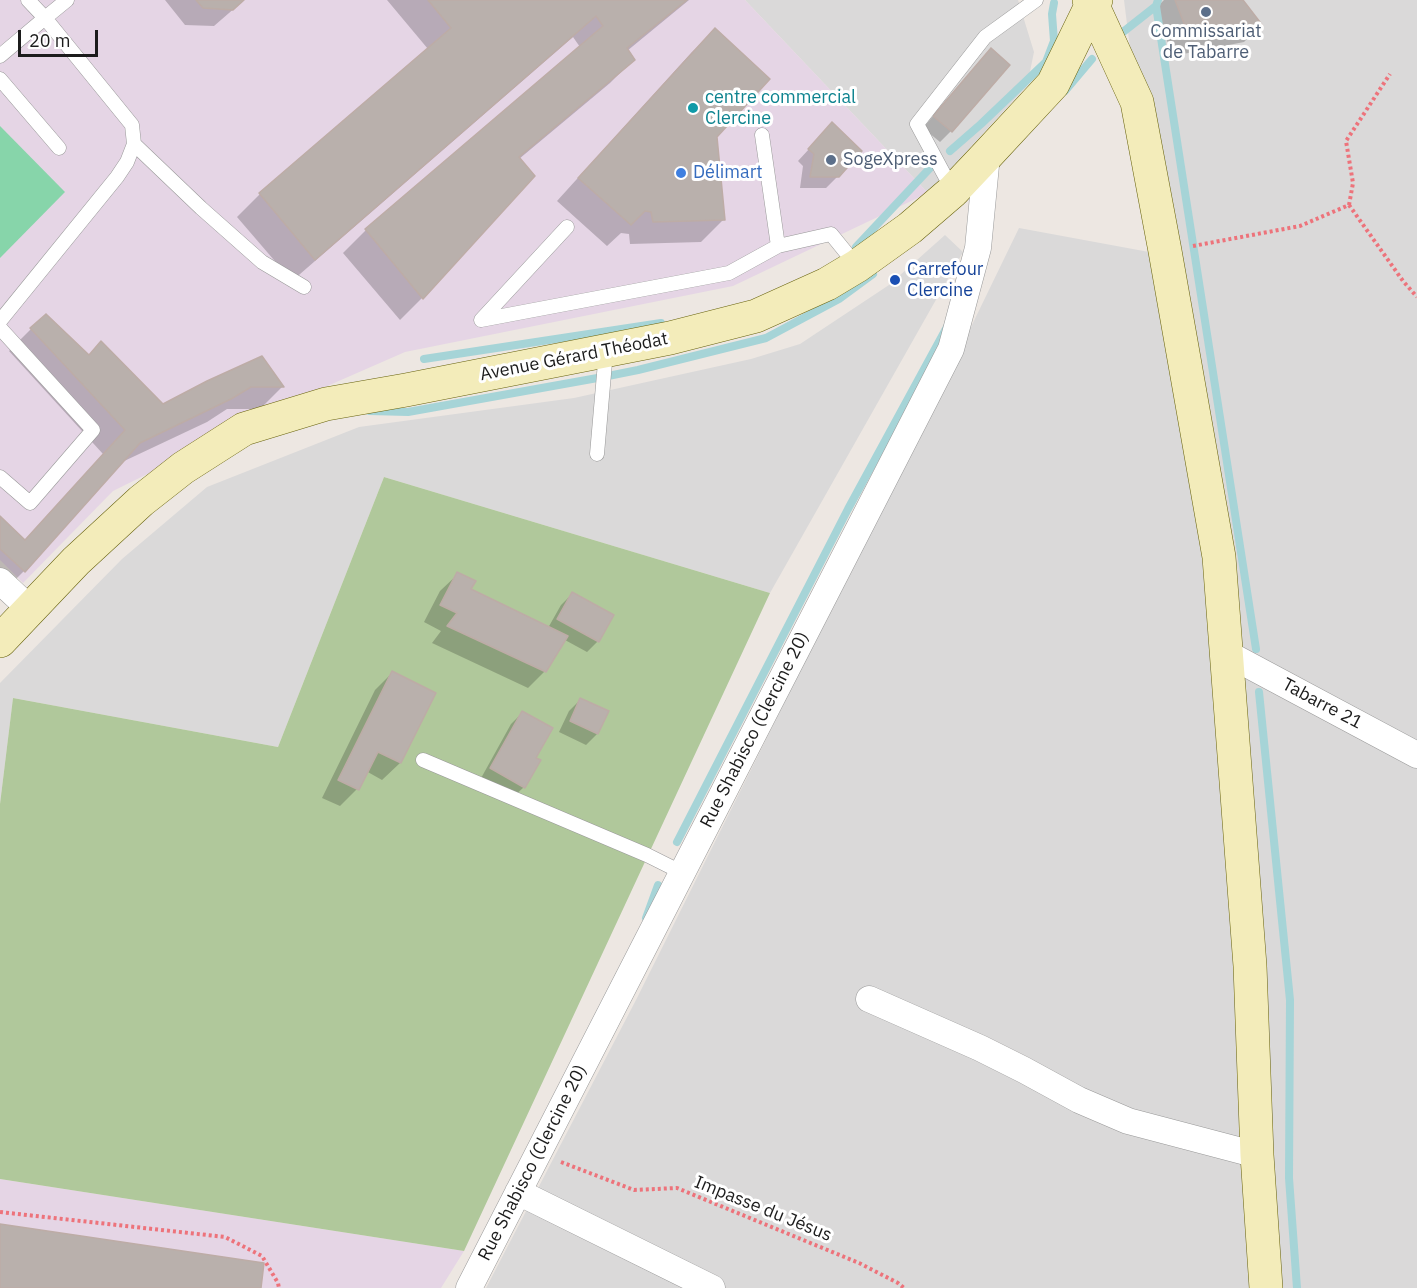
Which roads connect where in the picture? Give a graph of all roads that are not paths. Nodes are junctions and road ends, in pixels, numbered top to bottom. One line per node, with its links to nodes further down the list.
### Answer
1 (28, 0): 5 (lane)
2 (67, 0): 5 (lane)
3 (1036, 0): 12 (lane)
4 (1092, 1): 11 (street, Avenue Gérard Théodat); 25 (street)
5 (45, 18): 6 (lane); 9 (lane)
6 (0, 56)
7 (0, 79): 10 (lane)
8 (762, 135): 14 (lane)
9 (134, 144): 16 (lane); 17 (lane)
10 (59, 148)
11 (987, 155): 12 (street, Avenue Gérard Théodat); 28 (street, Rue Shabisco (Clercine 20))
12 (953, 191): 15 (street, Avenue Gérard Théodat)
13 (567, 227): 14 (lane)
14 (778, 246): 15 (lane)
15 (857, 266): 19 (street, Avenue Gérard Théodat)
16 (304, 287)
17 (0, 321)
18 (0, 328): 21 (lane)
19 (606, 351): 20 (lane); 23 (street, Avenue Gérard Théodat)
20 (597, 454)
21 (0, 477)
22 (0, 581): 23 (street)
23 (30, 609): 24 (street, Avenue Gérard Théodat)
24 (0, 640)
25 (1226, 653): 26 (street, Tabarre 21); 30 (street)
26 (1417, 755)
27 (423, 760): 28 (lane)
28 (683, 873): 31 (street, Rue Shabisco (Clercine 20))
29 (869, 999): 30 (street)
30 (1257, 1155): 34 (street)
31 (518, 1192): 32 (street, Rue Shabisco (Clercine 20)); 33 (street)
32 (469, 1288)
33 (712, 1288)
34 (1266, 1288)

